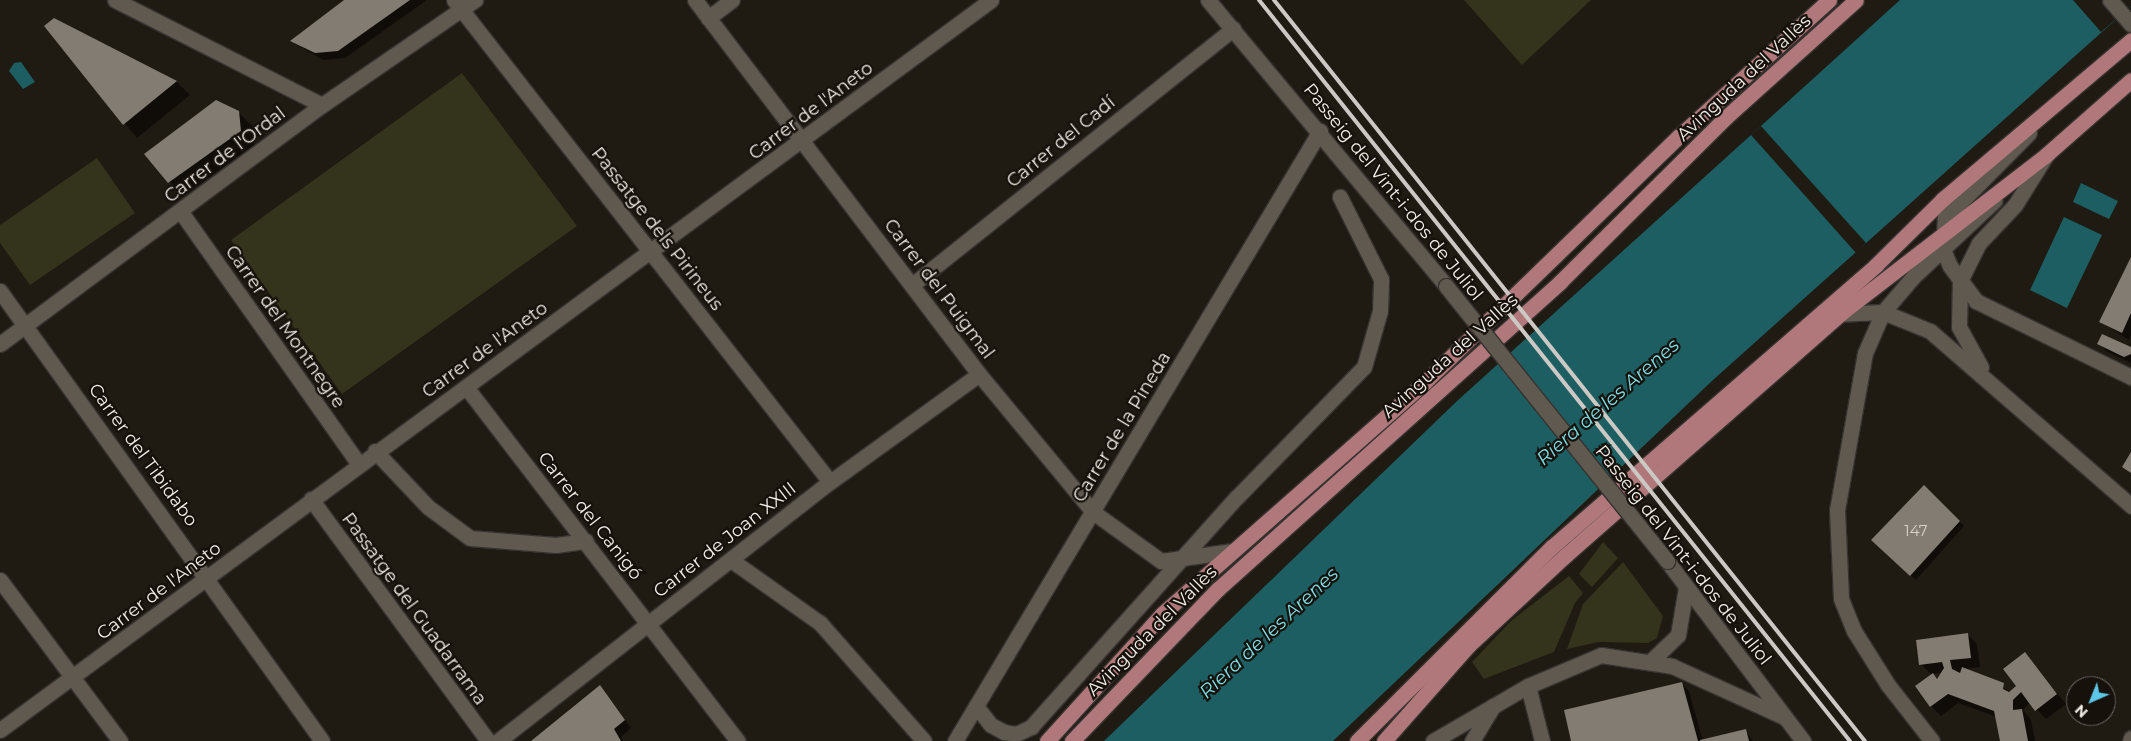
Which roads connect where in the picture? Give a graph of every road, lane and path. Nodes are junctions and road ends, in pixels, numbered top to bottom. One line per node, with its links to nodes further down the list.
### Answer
1 (115, 0): 16 (street)
2 (475, 0): 10 (street, Carrer de l'Ordal)
3 (695, 0): 11 (street, Carrer del Puigmal)
4 (732, 0): 11 (street)
5 (991, 0): 19 (street, Carrer de l'Aneto)
6 (1208, 0): 13 (street, Passeig del Vint-i-dos de Juliol)
7 (1829, 0): 46 (main road, Avinguda del Vallès)
8 (1856, 0): 69 (main road, Avinguda del Vallès)
9 (2110, 0): 12 (street)
10 (457, 5): 16 (street, Carrer de l'Ordal); 26 (street, Passatge dels Pirineus)
11 (708, 18): 19 (street, Carrer del Puigmal)
12 (2129, 22)
13 (1233, 29): 18 (street, Passeig del Vint-i-dos de Juliol); 28 (street, Carrer del Cadí)
14 (2131, 40): 17 (main road)
15 (2131, 80): 20 (main road)
16 (322, 105): 23 (street, Carrer de l'Ordal)
17 (2048, 113): 24 (street); 32 (main road)
18 (1320, 131): 44 (street, Carrer de la Pineda); 52 (street, Passeig del Vint-i-dos de Juliol, bridge)
19 (802, 142): 26 (street, Carrer de l'Aneto); 28 (street, Carrer del Puigmal)
20 (2046, 155): 21 (main road); 27 (street)
21 (2025, 170): 24 (main road); 25 (street)
22 (1340, 197): 47 (street, Avinguda del Vallès)
23 (180, 212): 33 (street, Carrer de l'Ordal); 40 (street, Carrer del Montnegre)
24 (1942, 233): 25 (street); 31 (main road)
25 (1943, 249): 27 (street); 30 (street)
26 (652, 254): 38 (street, Carrer de l'Aneto); 41 (street, Passatge dels Pirineus)
27 (1960, 281): 36 (street); 37 (street)
28 (912, 285): 35 (street, Carrer del Puigmal)
29 (0, 291): 33 (street, Carrer del Tibidabo)
30 (1883, 312): 31 (street); 37 (street); 76 (street)
31 (1841, 313): 32 (street); 71 (main road)
32 (1807, 321): 70 (main road)
33 (25, 326): 34 (street, Carrer de l'Ordal); 50 (street, Carrer del Tibidabo)
34 (0, 344)
35 (979, 374): 41 (street, Carrer de Joan XXIII); 44 (street, Carrer del Puigmal)
36 (2131, 376)
37 (1991, 381): 43 (street)
38 (466, 387): 39 (street, Carrer de l'Aneto); 45 (street, Carrer del Canigó)
39 (375, 451): 40 (street, Carrer de l'Aneto); 45 (street)
40 (358, 463): 42 (street, Carrer de l'Aneto)
41 (830, 482): 48 (street, Carrer de Joan XXIII)
42 (311, 499): 50 (street, Carrer de l'Aneto); 63 (street, Passatge del Guadarrama)
43 (2131, 506)
44 (1093, 512): 47 (street, Carrer del Puigmal); 58 (street, Carrer de la Pineda)
45 (586, 541): 53 (street, Carrer del Canigó)
46 (1232, 551): 47 (street, Carrer del Puigmal); 49 (main road, Avinguda del Vallès)
47 (1184, 558): 49 (street); 58 (street, Avinguda del Vallès)
48 (731, 560): 53 (street, Carrer de Joan XXIII); 66 (street)
49 (1206, 573): 68 (main road, Avinguda del Vallès)
50 (208, 577): 55 (street, Carrer de l'Aneto); 62 (street, Carrer del Tibidabo)
51 (0, 580): 55 (street)
52 (1686, 587): 54 (street); 59 (street, Passeig del Vint-i-dos de Juliol)
53 (650, 623): 64 (street, Carrer de Joan XXIII); 65 (street, Carrer del Canigó)
54 (1651, 661): 56 (street); 59 (street)
55 (73, 678): 60 (street, Carrer de l'Aneto); 61 (street)
56 (1528, 686): 57 (street); 74 (street)
57 (1494, 704): 72 (street); 73 (street)
58 (976, 706): 67 (street, Carrer de la Pineda)
59 (1784, 717): 75 (street, Passeig del Vint-i-dos de Juliol)
60 (0, 730)
61 (120, 741)
62 (322, 741)
63 (488, 741)
64 (498, 741)
65 (738, 741)
66 (924, 741)
67 (955, 741)
68 (1047, 741)
69 (1072, 741)
70 (1357, 741)
71 (1384, 741)
72 (1433, 741)
73 (1472, 741)
74 (1542, 741)
75 (1803, 741)
76 (1932, 741)

